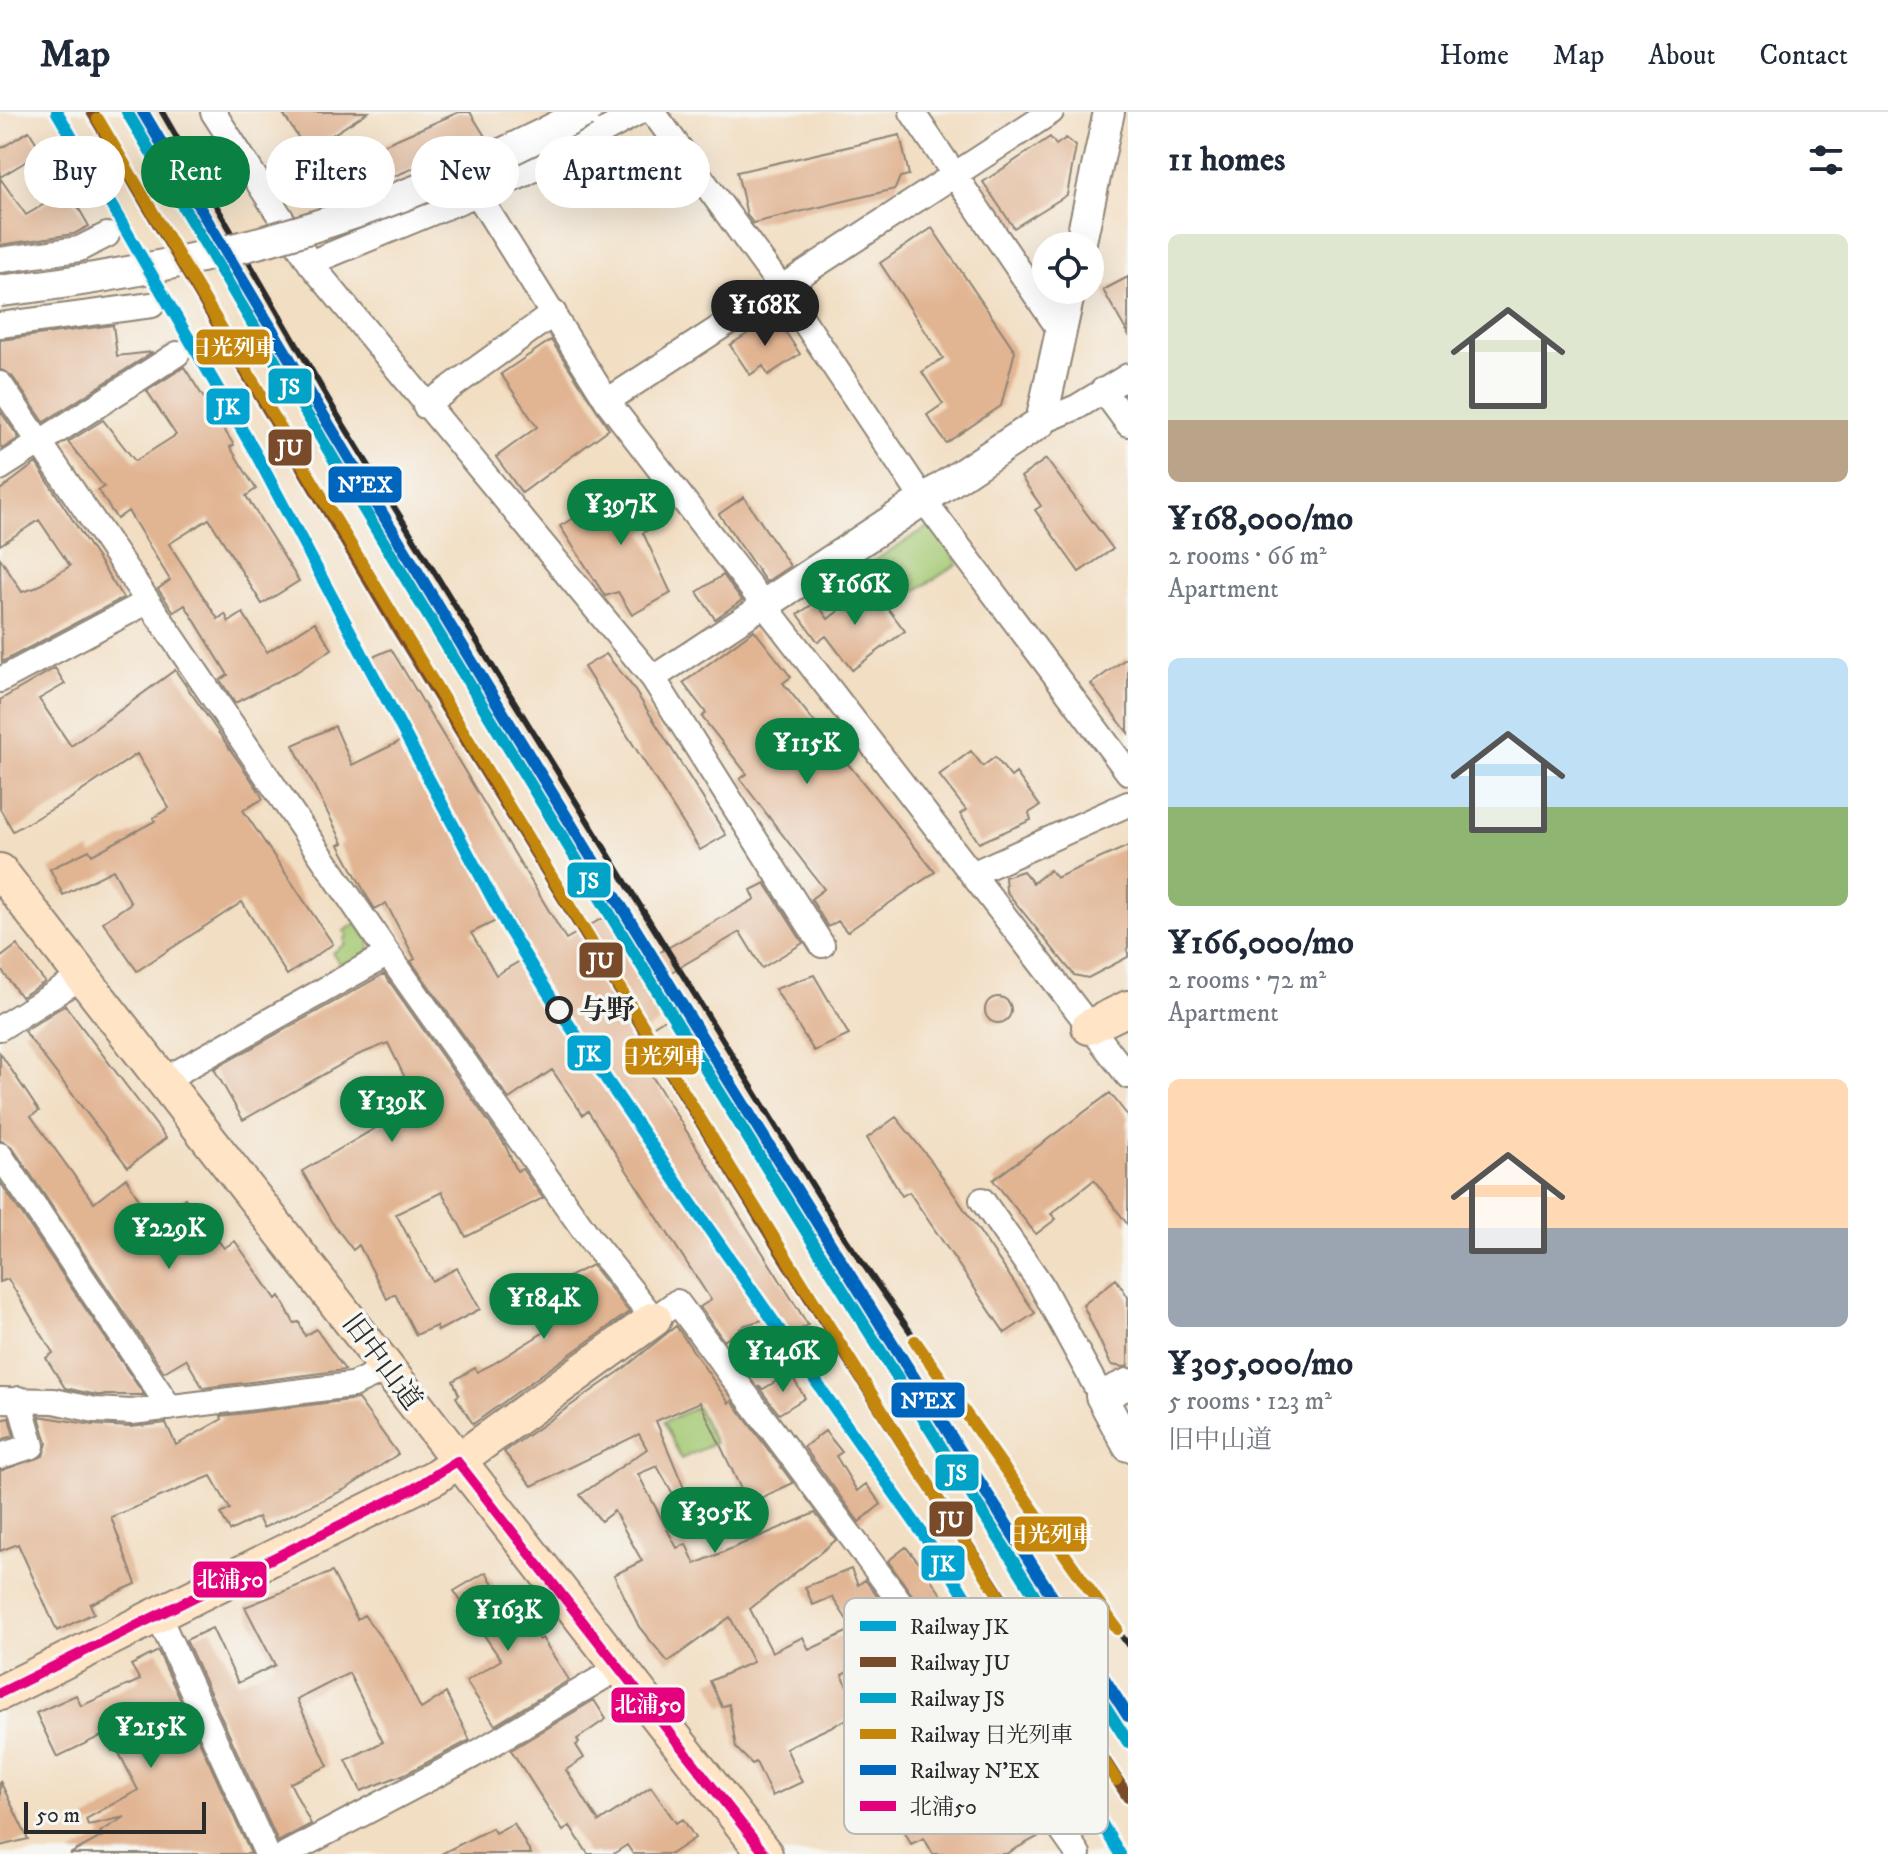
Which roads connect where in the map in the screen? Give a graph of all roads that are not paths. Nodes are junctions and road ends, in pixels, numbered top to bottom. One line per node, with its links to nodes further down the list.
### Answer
1 (213, 112): 15 (street)
2 (585, 112): 17 (street, bridge)
3 (639, 112): 8 (street)
4 (653, 112): 16 (street)
5 (912, 112): 9 (street)
6 (1051, 112): 9 (street)
7 (1109, 112): 12 (street)
8 (519, 174)
9 (955, 176): 16 (street); 22 (street)
10 (446, 208): 15 (street)
11 (486, 208): 20 (street)
12 (1083, 232)
13 (107, 235): 14 (street)
14 (0, 260)
15 (310, 263): 28 (street)
16 (783, 290): 27 (street); 33 (street)
17 (0, 291)
18 (1067, 304): 22 (street)
19 (152, 305): 21 (street)
20 (554, 313): 27 (street); 28 (street)
21 (0, 325)
22 (1061, 332): 29 (street)
23 (177, 354): 31 (street)
24 (1128, 376): 26 (street)
25 (0, 384): 31 (street)
26 (1103, 390): 29 (street); 30 (street)
27 (607, 401): 35 (street)
28 (425, 406): 36 (street)
29 (1041, 422): 33 (street)
30 (1128, 424)
31 (38, 443): 32 (street); 34 (street)
32 (0, 468)
33 (923, 499): 35 (street); 38 (street)
34 (147, 602): 37 (street); 43 (street)
35 (764, 605): 36 (street); 41 (street)
36 (653, 678): 42 (street)
37 (0, 680)
38 (1128, 772)
39 (1128, 804): 41 (street)
40 (0, 871): 44 (main road, 旧中山道)
41 (972, 874): 46 (street)
42 (822, 945)
43 (388, 954): 49 (street); 52 (street)
44 (83, 976): 47 (street); 49 (main road, 旧中山道)
45 (1128, 1008): 46 (main road)
46 (1089, 1027): 48 (street)
47 (0, 1028)
48 (1128, 1076)
49 (164, 1080): 53 (main road, 旧中山道)
50 (0, 1155): 57 (street)
51 (982, 1200): 55 (street)
52 (654, 1319): 60 (main road); 61 (street)
53 (387, 1369): 57 (street); 60 (main road, 旧中山道)
54 (1128, 1384): 55 (street)
55 (1101, 1396): 58 (street)
56 (9, 1399): 57 (street); 59 (street)
57 (170, 1408)
58 (1128, 1446)
59 (0, 1456)
60 (457, 1461): 62 (main road); 63 (main road, 旧中山道)
61 (897, 1598)
62 (158, 1615): 64 (main road); 66 (street)
63 (620, 1667): 67 (street); 68 (main road, 旧中山道)
64 (0, 1693)
65 (1064, 1834): 69 (street)
66 (267, 1854)
67 (286, 1854)
68 (765, 1854)
69 (1078, 1854)

